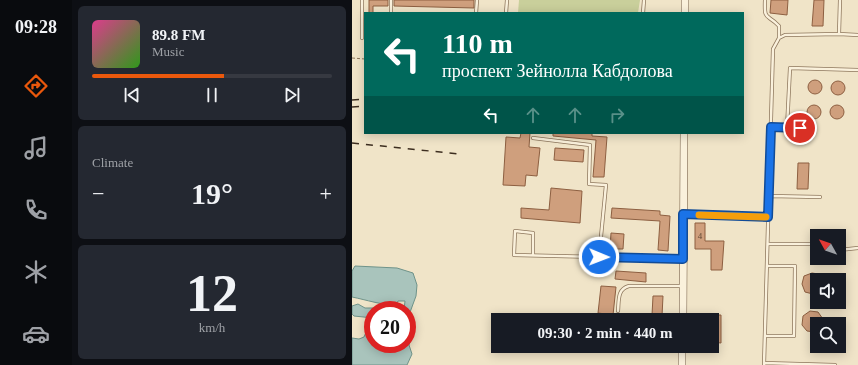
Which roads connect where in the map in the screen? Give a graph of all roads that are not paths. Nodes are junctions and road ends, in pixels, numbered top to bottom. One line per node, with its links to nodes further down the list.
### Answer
1 (362, 0): 16 (lane)
2 (391, 0): 9 (lane)
3 (477, 0): 10 (lane)
4 (507, 0): 11 (lane)
5 (644, 0): 12 (lane)
6 (685, 0): 13 (main road)
7 (765, 0): 17 (lane)
8 (840, 0): 14 (lane)
9 (391, 12)
10 (476, 12)
11 (506, 12)
12 (643, 12)
13 (685, 12)
14 (839, 34): 15 (lane); 17 (lane)
15 (858, 35)
16 (362, 38)
17 (779, 38): 19 (lane)
18 (858, 70): 20 (lane)
19 (771, 127): 20 (lane); 24 (lane)
20 (787, 128): 21 (lane)
21 (814, 128)
22 (684, 134): 26 (main road)
23 (533, 138): 33 (lane)
24 (769, 196): 25 (lane); 27 (lane)
25 (820, 197)
26 (683, 214): 27 (lane); 34 (main road)
27 (768, 217): 28 (lane)
28 (768, 244): 29 (lane); 35 (lane)
29 (810, 244)
30 (858, 248): 31 (lane)
31 (846, 249)
32 (533, 256): 32 (lane); 33 (lane)
33 (599, 257): 34 (lane)
34 (683, 259): 36 (main road)
35 (767, 266): 39 (lane); 39 (lane)
36 (683, 286): 37 (lane); 38 (main road)
37 (618, 311)
38 (683, 313)
39 (765, 336): 41 (lane)
40 (682, 353): 42 (main road)
41 (764, 364): 43 (lane)
42 (682, 365)
43 (835, 365)

